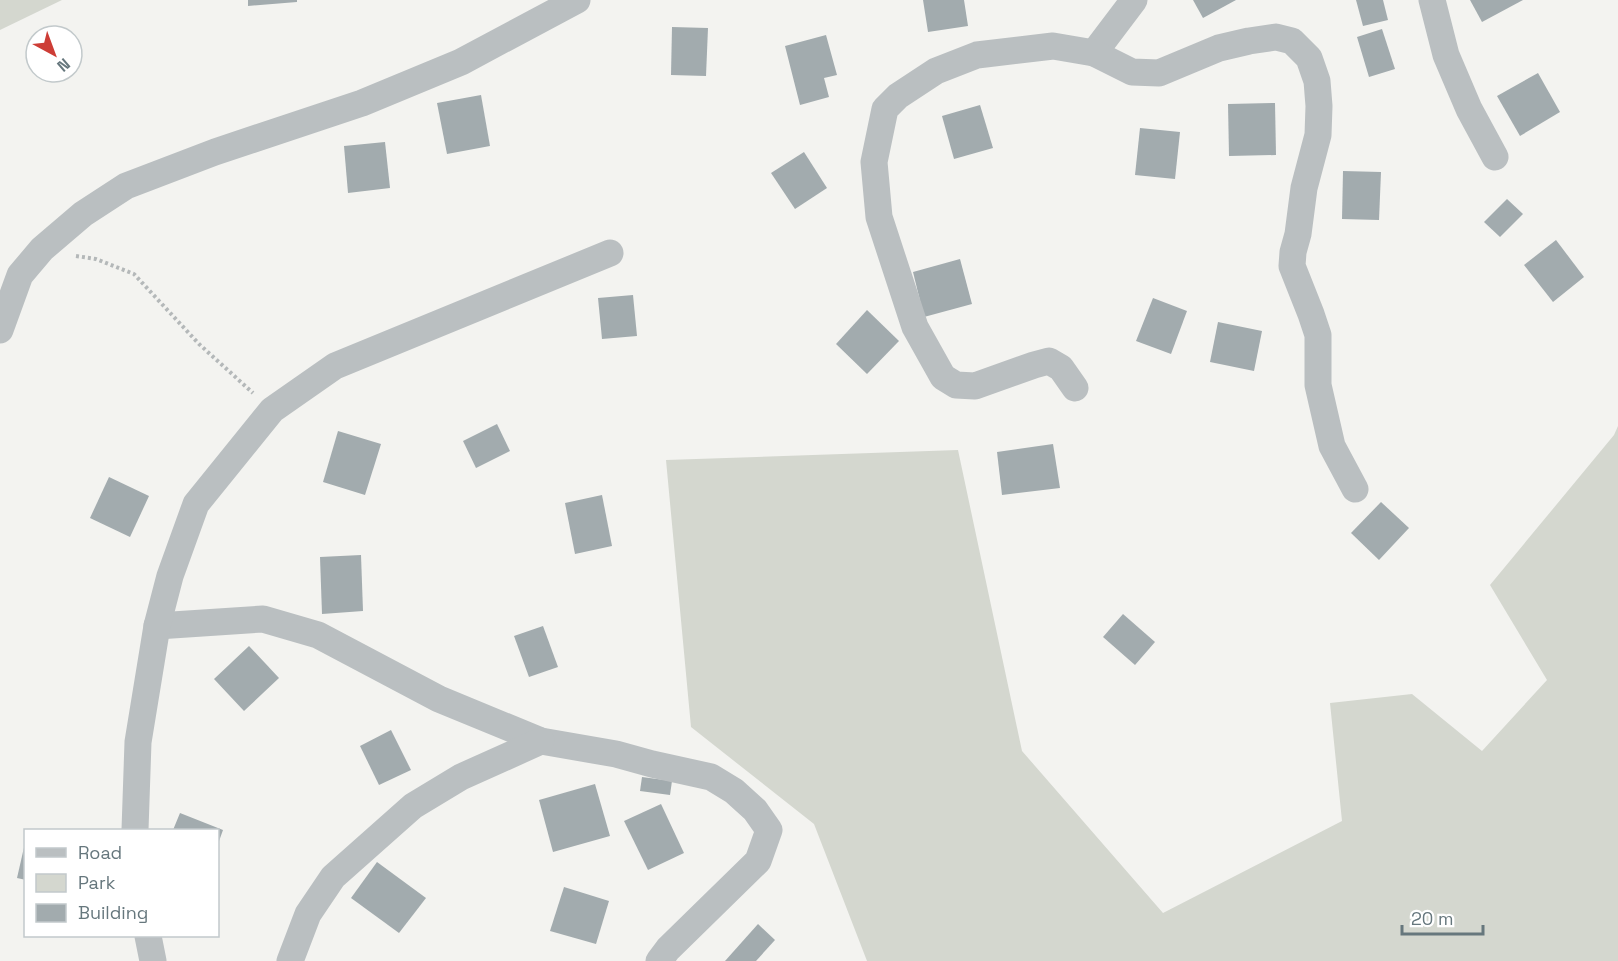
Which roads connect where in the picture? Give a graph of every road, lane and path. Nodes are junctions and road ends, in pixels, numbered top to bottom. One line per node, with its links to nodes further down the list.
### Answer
1 (577, 0): 6 (street)
2 (1134, 0): 4 (street)
3 (1432, 0): 5 (street)
4 (1094, 53): 9 (street); 11 (street)
5 (1495, 157)
6 (42, 249): 8 (street); 10 (path)
7 (610, 253): 10 (street)
8 (0, 330)
9 (1075, 388)
10 (272, 410): 12 (street)
11 (1355, 489)
12 (157, 626): 13 (street); 14 (street)
13 (541, 741): 17 (street); 18 (street)
14 (135, 829)
15 (148, 937): 16 (street)
16 (153, 961)
17 (290, 961)
18 (659, 961)

